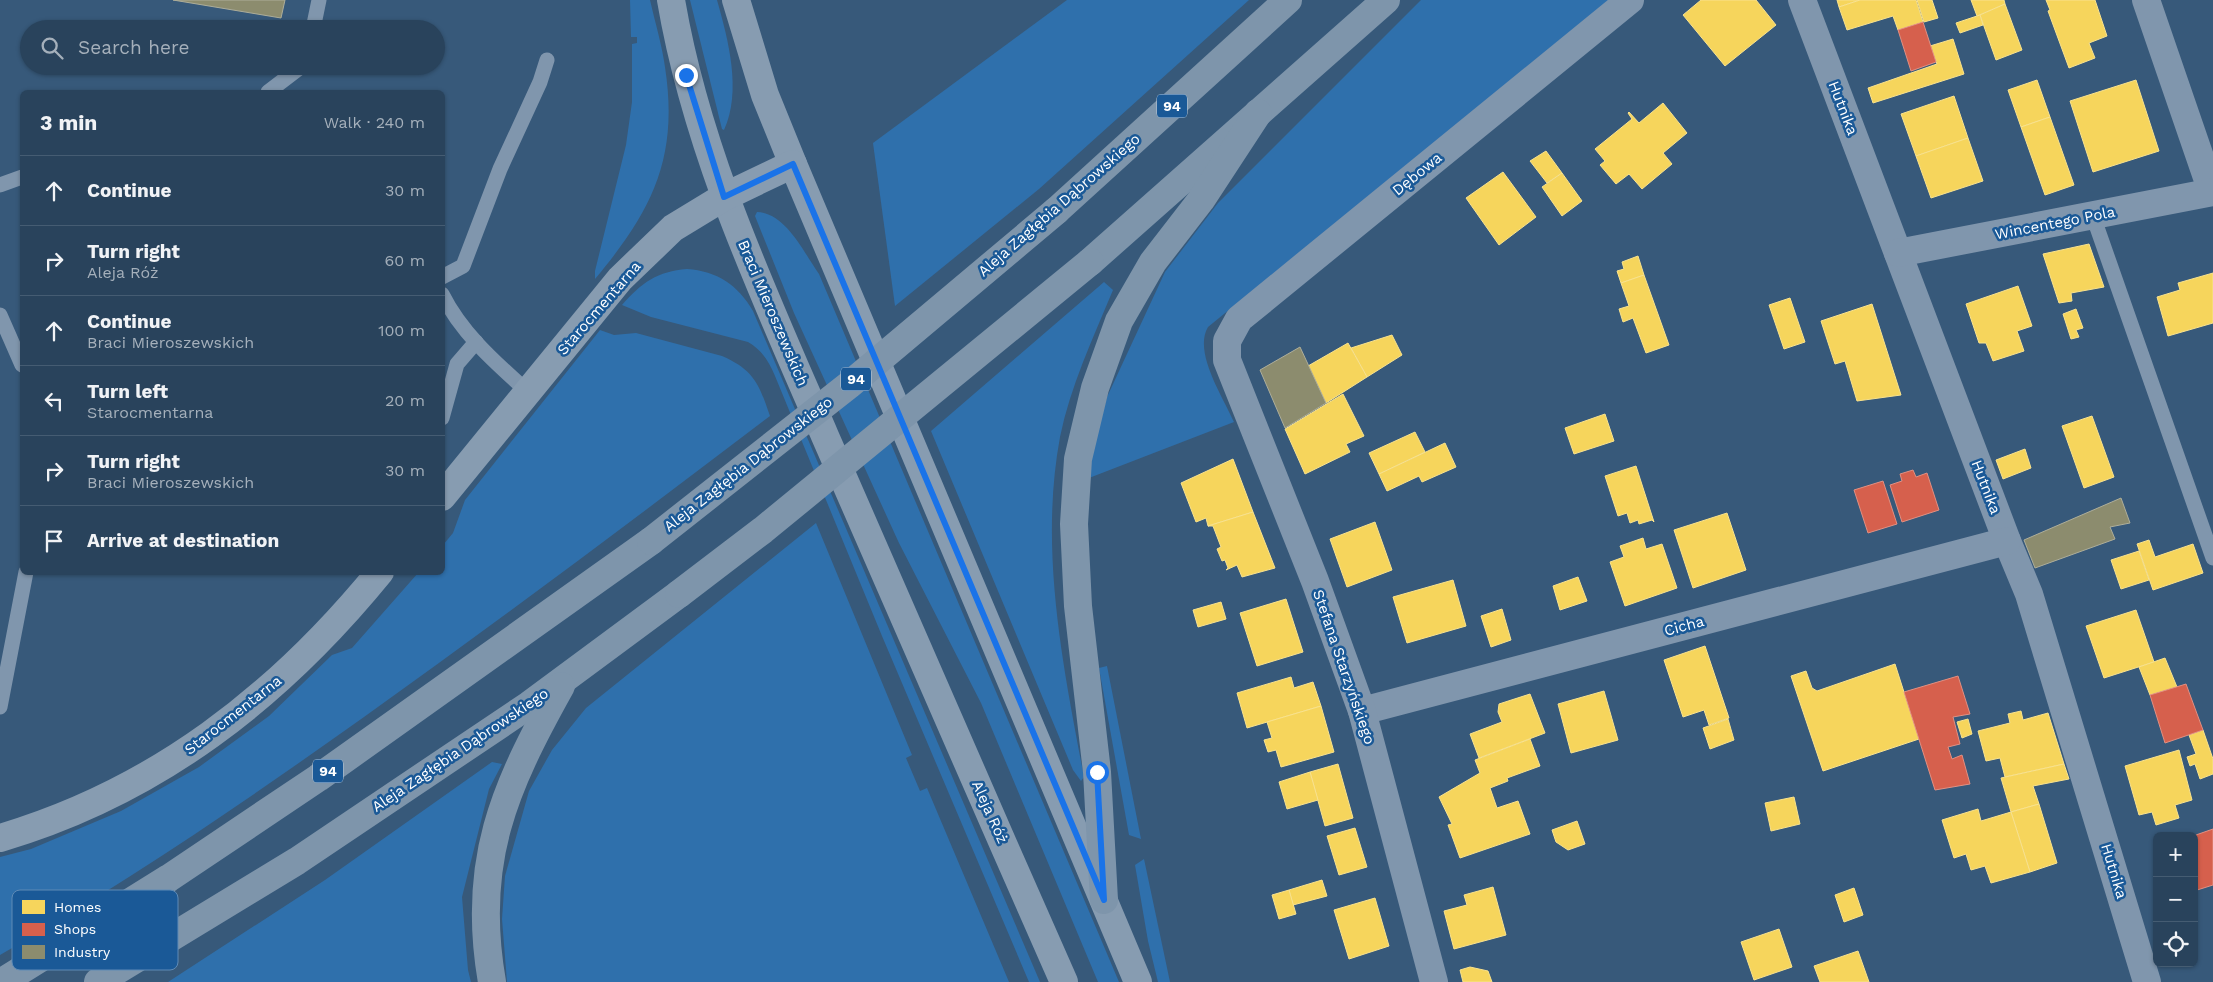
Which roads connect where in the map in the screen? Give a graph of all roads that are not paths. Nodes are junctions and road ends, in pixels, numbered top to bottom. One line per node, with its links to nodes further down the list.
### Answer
1 (320, 0): 9 (lane)
2 (671, 0): 18 (main road, Braci Mieroszewskich)
3 (736, 0): 14 (main road)
4 (1288, 0): 39 (main road, Aleja Zagłębia Dąbrowskiego / 94, bridge)
5 (1386, 0): 13 (main road, Aleja Zagłębia Dąbrowskiego)
6 (1630, 0): 26 (street, Dębowa)
7 (1802, 0): 20 (street, Hutnika)
8 (2146, 0): 17 (street, Wincentego Pola)
9 (315, 20)
10 (547, 60): 21 (lane)
11 (292, 75): 12 (lane)
12 (271, 90)
13 (1258, 113): 35 (main road, Aleja Zagłębia Dąbrowskiego, bridge); 40 (main road)
14 (793, 164): 18 (main road, Starocmentarna); 40 (main road)
15 (20, 178): 16 (lane)
16 (0, 185)
17 (2213, 192): 19 (street, Wincentego Pola)
18 (724, 197): 27 (main road, Starocmentarna); 34 (main road, Braci Mieroszewskich)
19 (2093, 216): 20 (street, Wincentego Pola); 31 (lane)
20 (1898, 253): 30 (street, Hutnika)
21 (445, 275)
22 (445, 300): 24 (lane)
23 (0, 315): 25 (lane)
24 (476, 342): 27 (lane); 28 (lane)
25 (20, 360)
26 (1227, 360): 37 (street, Stefana Starzyńskiego)
27 (528, 392): 29 (main road, Starocmentarna)
28 (445, 407)
29 (445, 493)
30 (2007, 541): 37 (street, Cicha); 50 (street, Hutnika)
31 (2213, 558)
32 (25, 575): 36 (lane)
33 (374, 575): 38 (main road, Starocmentarna)
34 (915, 643): 47 (main road, Aleja Róż)
35 (567, 676): 41 (main road, Aleja Zagłębia Dąbrowskiego); 46 (main road)
36 (0, 707)
37 (1362, 711): 49 (street, Stefana Starzyńskiego)
38 (0, 838)
39 (150, 890)
40 (1104, 900): 48 (main road)
41 (178, 933)
42 (21, 970): 44 (main road, Aleja Zagłębia Dąbrowskiego / 94, bridge)
43 (118, 970): 45 (main road, Aleja Zagłębia Dąbrowskiego)
44 (2, 982)
45 (98, 982)
46 (492, 982)
47 (1064, 982)
48 (1138, 982)
49 (1434, 982)
50 (2148, 982)

